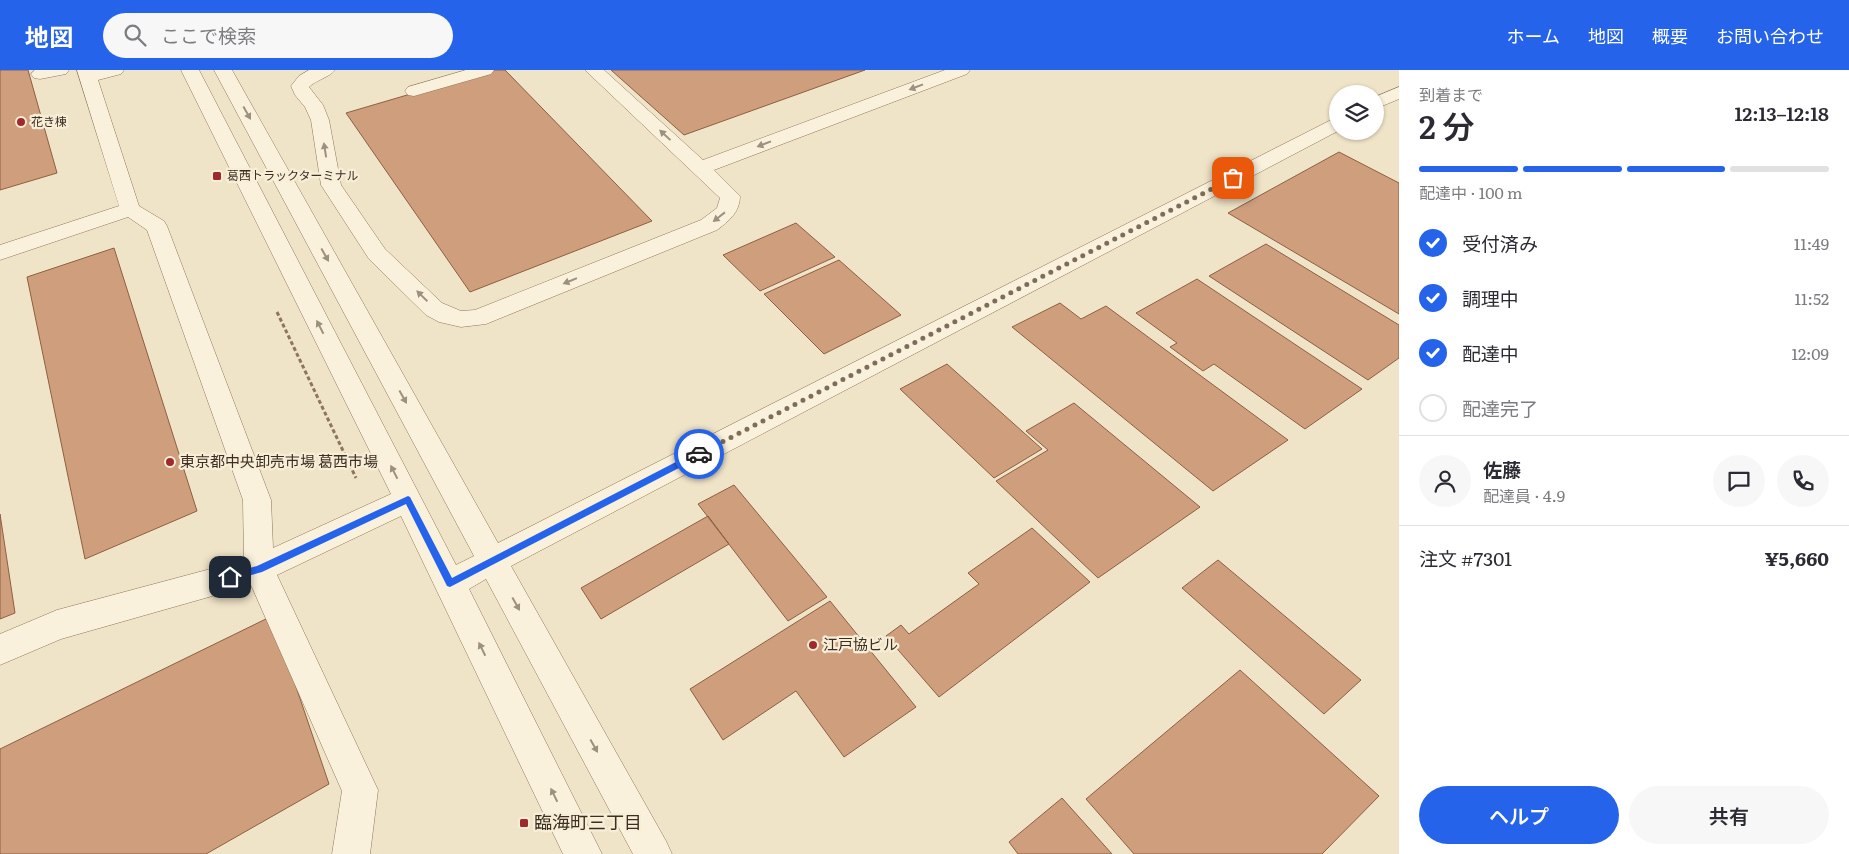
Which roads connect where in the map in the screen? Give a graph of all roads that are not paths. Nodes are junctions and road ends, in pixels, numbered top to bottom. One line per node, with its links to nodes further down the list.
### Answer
1 (60, 70): 9 (street)
2 (115, 70): 10 (street)
3 (190, 70): 18 (street, one-way to 3)
4 (223, 70): 19 (street, one-way to 19)
5 (326, 70): 15 (street, one-way to 5)
6 (485, 70): 11 (street)
7 (594, 70): 15 (street, one-way to 7)
8 (961, 70): 15 (street, one-way to 15)
9 (40, 74)
10 (87, 74): 16 (street)
11 (414, 91)
12 (1399, 92): 13 (street)
13 (1384, 100)
14 (1329, 129): 19 (street)
15 (701, 168)
16 (130, 209): 17 (street); 20 (street)
17 (0, 253)
18 (408, 500): 20 (street); 21 (street)
19 (492, 561): 21 (street); 25 (street, one-way to 25)
20 (259, 569): 22 (street); 23 (street)
21 (450, 583): 24 (street, one-way to 21)
22 (0, 650)
23 (351, 854)
24 (583, 854)
25 (653, 854)

